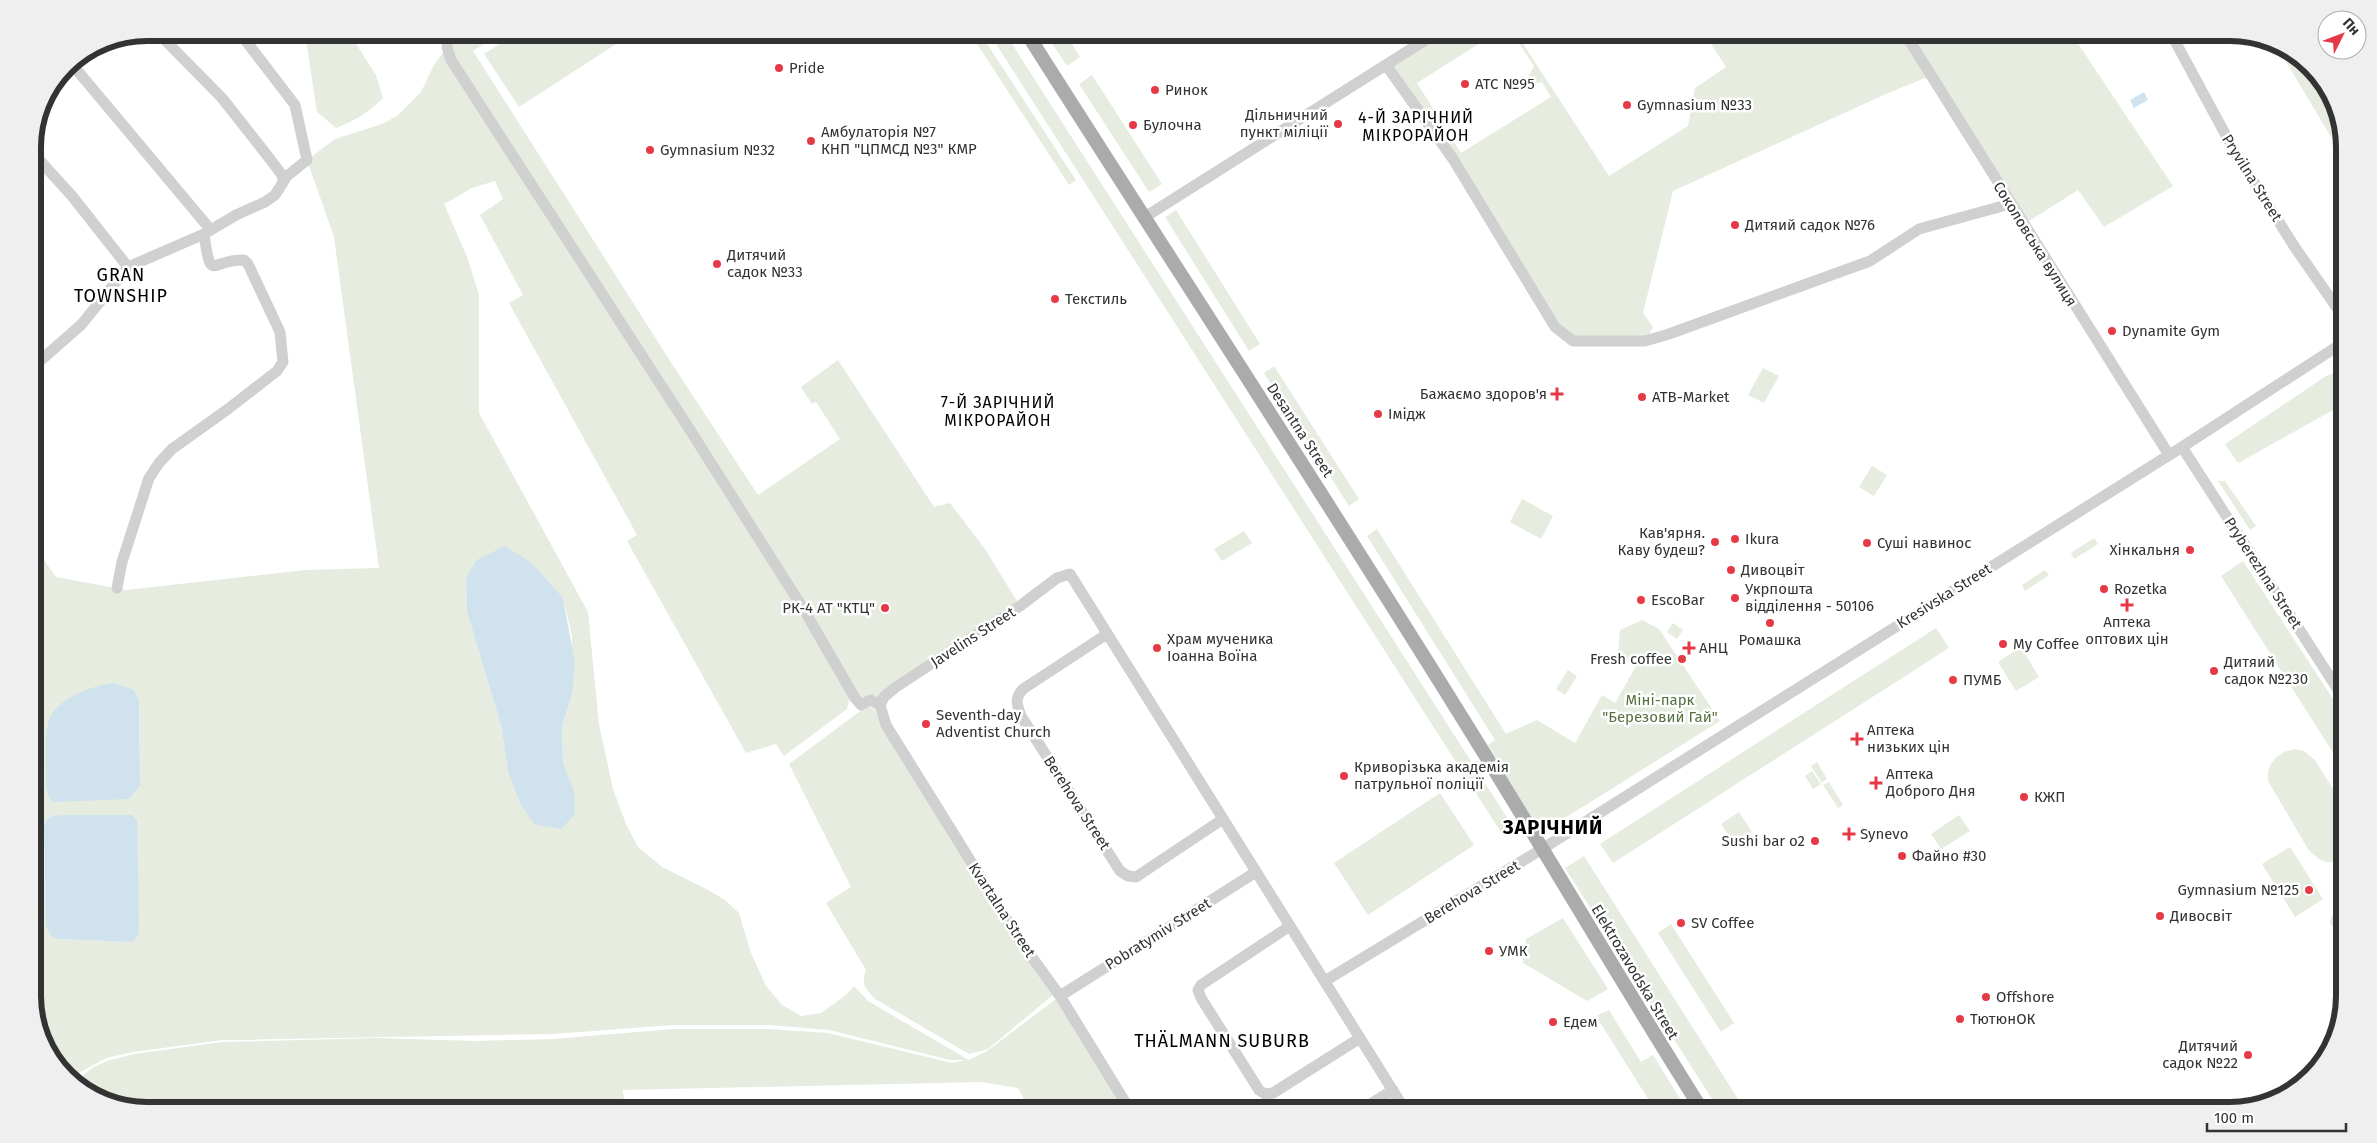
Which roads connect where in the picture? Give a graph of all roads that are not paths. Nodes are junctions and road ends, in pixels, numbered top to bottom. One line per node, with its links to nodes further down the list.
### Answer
1 (166, 41): 11 (street)
2 (246, 41): 11 (street)
3 (447, 41): 24 (street)
4 (1032, 41): 13 (main road, Desantna Street)
5 (1424, 41): 8 (street)
6 (1910, 41): 12 (street, Соколовська вулиця)
7 (2175, 41): 16 (street, Pryvilna Street)
8 (1386, 65): 12 (street); 13 (street)
9 (76, 69): 14 (street)
10 (41, 162): 15 (street)
11 (283, 181): 14 (street)
12 (2010, 204): 20 (street, Соколовська вулиця)
13 (1144, 218): 26 (main road, Desantna Street)
14 (207, 232): 15 (street); 21 (street)
15 (128, 267): 18 (street)
16 (2336, 306)
17 (2336, 347): 19 (street, Kresivska Street)
18 (41, 360)
19 (2182, 447): 20 (street, Kresivska Street); 23 (street, Pryberezhna Street)
20 (2169, 455): 26 (street, Kresivska Street)
21 (117, 588)
22 (1107, 634): 24 (street, Javelins Street); 25 (street); 25 (street, Berehova Street)
23 (2336, 687)
24 (880, 705): 30 (street, Kvartalna Street)
25 (1223, 819): 27 (street)
26 (1542, 849): 29 (street, Berehova Street); 36 (main road, Elektrozavodska Street)
27 (1256, 872): 28 (street); 30 (street, Pobratymiv Street)
28 (1290, 926): 29 (street); 31 (street)
29 (1324, 981): 31 (street)
30 (1060, 996): 33 (street, Kvartalna Street)
31 (1360, 1038): 32 (street)
32 (1393, 1090): 34 (street); 35 (street)
33 (1125, 1102)
34 (1374, 1102)
35 (1401, 1102)
36 (1697, 1102)

